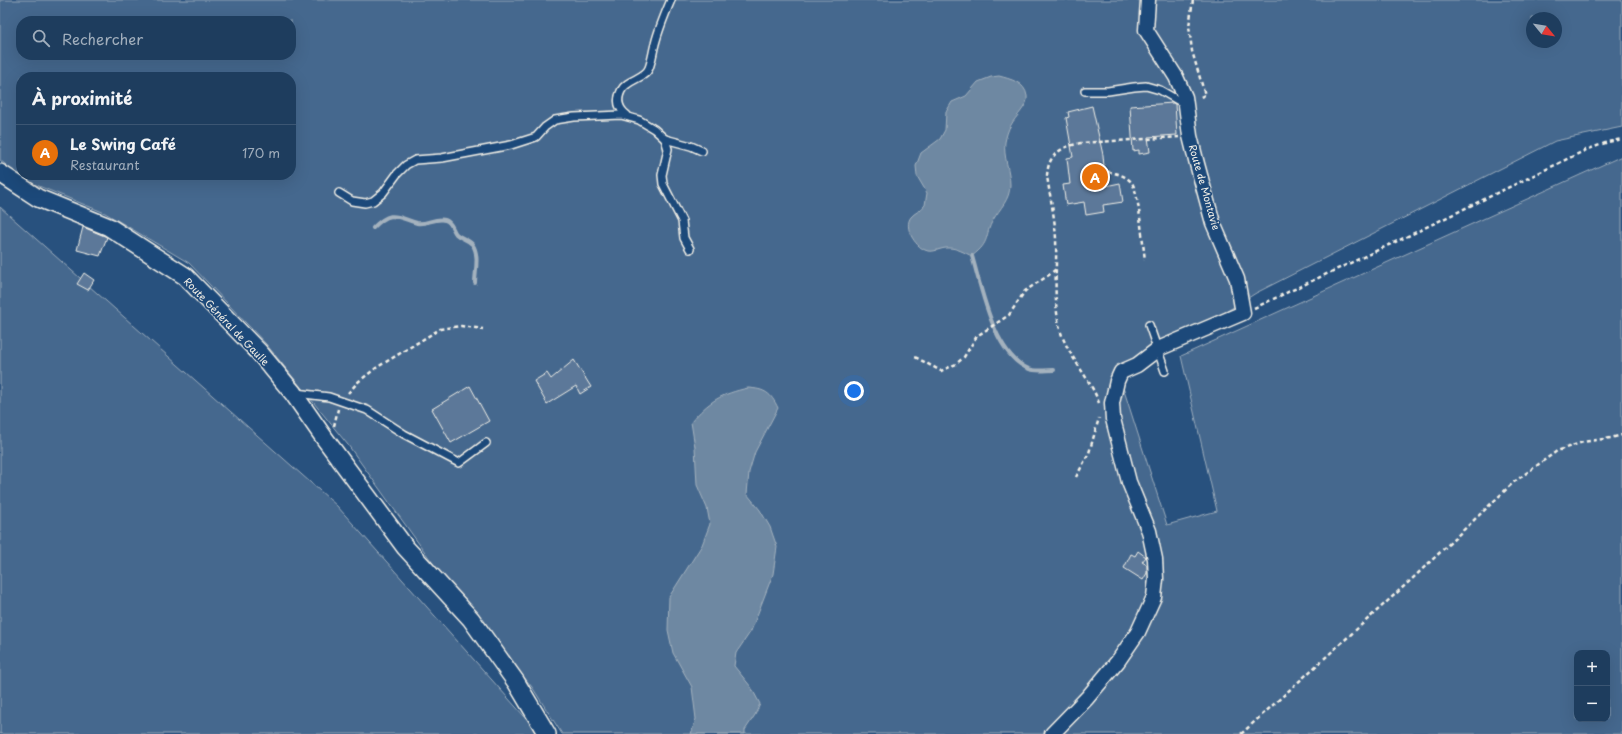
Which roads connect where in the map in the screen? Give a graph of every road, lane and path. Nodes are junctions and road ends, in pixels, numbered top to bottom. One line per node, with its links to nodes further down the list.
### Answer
1 (671, 0): 5 (lane)
2 (1148, 0): 4 (street, Route de Montavie)
3 (1085, 91): 4 (lane)
4 (1186, 105): 16 (street, Route de Montavie)
5 (628, 117): 6 (lane); 12 (lane)
6 (665, 139): 9 (lane); 13 (lane)
7 (1622, 139): 16 (path)
8 (1081, 143): 15 (path)
9 (702, 151)
10 (1101, 171): 14 (path)
11 (0, 173): 22 (street, Route Général de Gaulle)
12 (339, 193)
13 (690, 249)
14 (1145, 260)
15 (1056, 268): 20 (path); 24 (path)
16 (1243, 313): 19 (street)
17 (1149, 325): 19 (lane)
18 (483, 328): 23 (path)
19 (1158, 349): 21 (lane); 31 (street)
20 (915, 357)
21 (1165, 372)
22 (294, 393): 23 (lane); 26 (street, Route Général de Gaulle)
23 (341, 401): 26 (path); 28 (lane)
24 (1100, 407)
25 (1100, 413): 29 (path)
26 (329, 433): 30 (street, Route Général de Gaulle)
27 (1622, 435): 32 (path)
28 (486, 443)
29 (1076, 477)
30 (547, 734)
31 (1052, 734)
32 (1241, 734)

